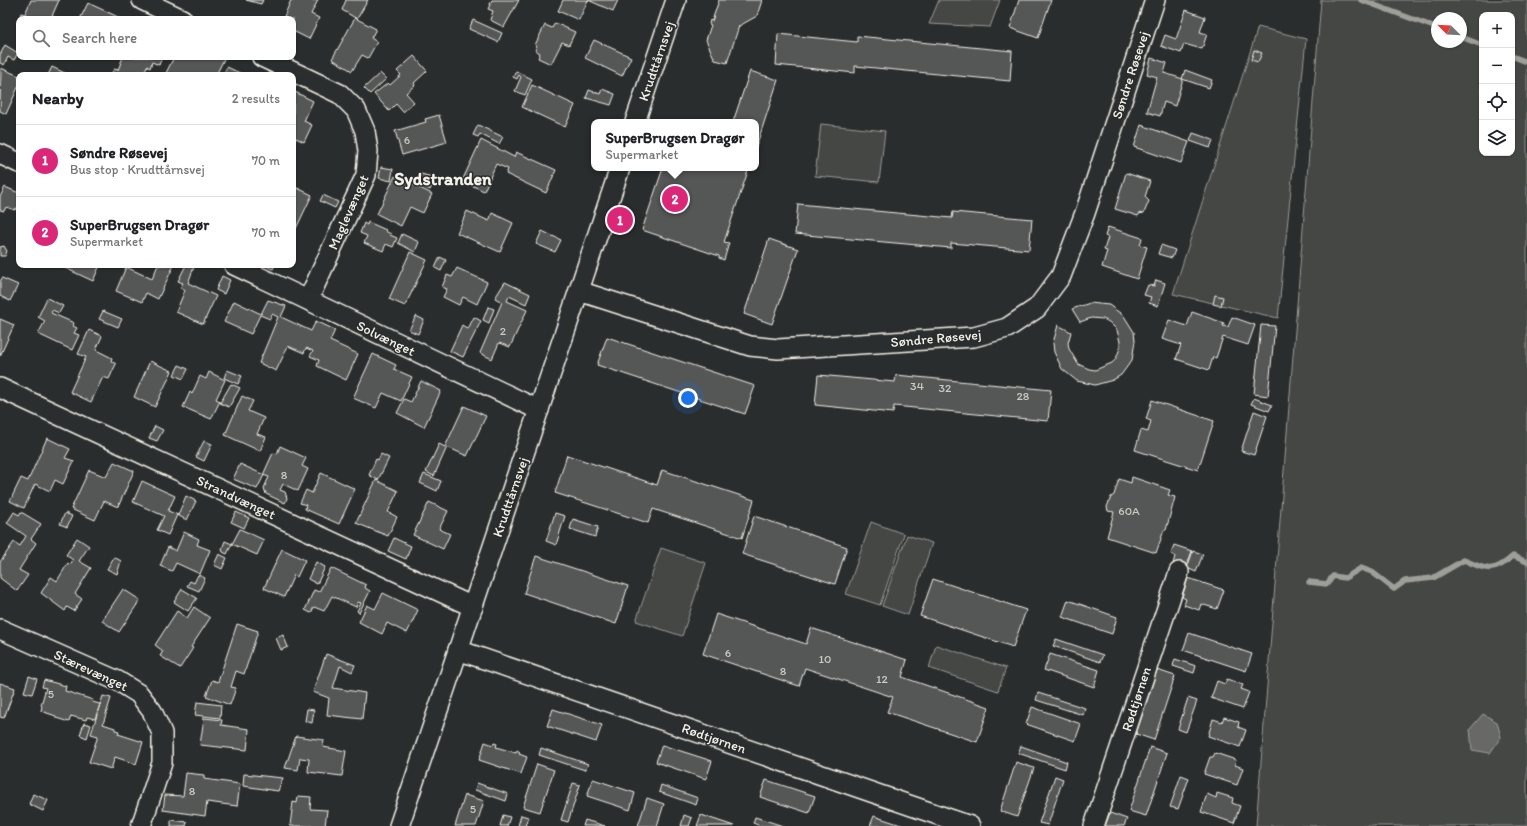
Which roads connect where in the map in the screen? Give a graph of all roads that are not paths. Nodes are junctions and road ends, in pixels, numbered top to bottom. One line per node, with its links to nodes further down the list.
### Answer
1 (142, 0): 4 (street)
2 (676, 0): 8 (street, Krudttårnsvej)
3 (1155, 0): 13 (street, Søndre Røsevej)
4 (176, 16)
5 (268, 60): 6 (street, Maglevænget)
6 (294, 72)
7 (296, 73): 14 (street, Maglevænget)
8 (636, 119)
9 (0, 154): 10 (street)
10 (16, 162)
11 (619, 171): 13 (street, Krudttårnsvej)
12 (240, 268): 14 (street, Solvænget)
13 (578, 291): 16 (street, Krudttårnsvej)
14 (308, 300): 16 (street, Solvænget)
15 (0, 388): 18 (street, Strandvænget)
16 (539, 410): 18 (street, Krudttårnsvej)
17 (1179, 572): 24 (street, Rødtjørnen)
18 (473, 607): 20 (street, Krudttårnsvej)
19 (0, 629): 21 (street, Stærevænget)
20 (458, 650): 22 (street, Krudttårnsvej); 23 (street, Rødtjørnen)
21 (141, 826)
22 (399, 826)
23 (970, 826)
24 (1094, 826)

